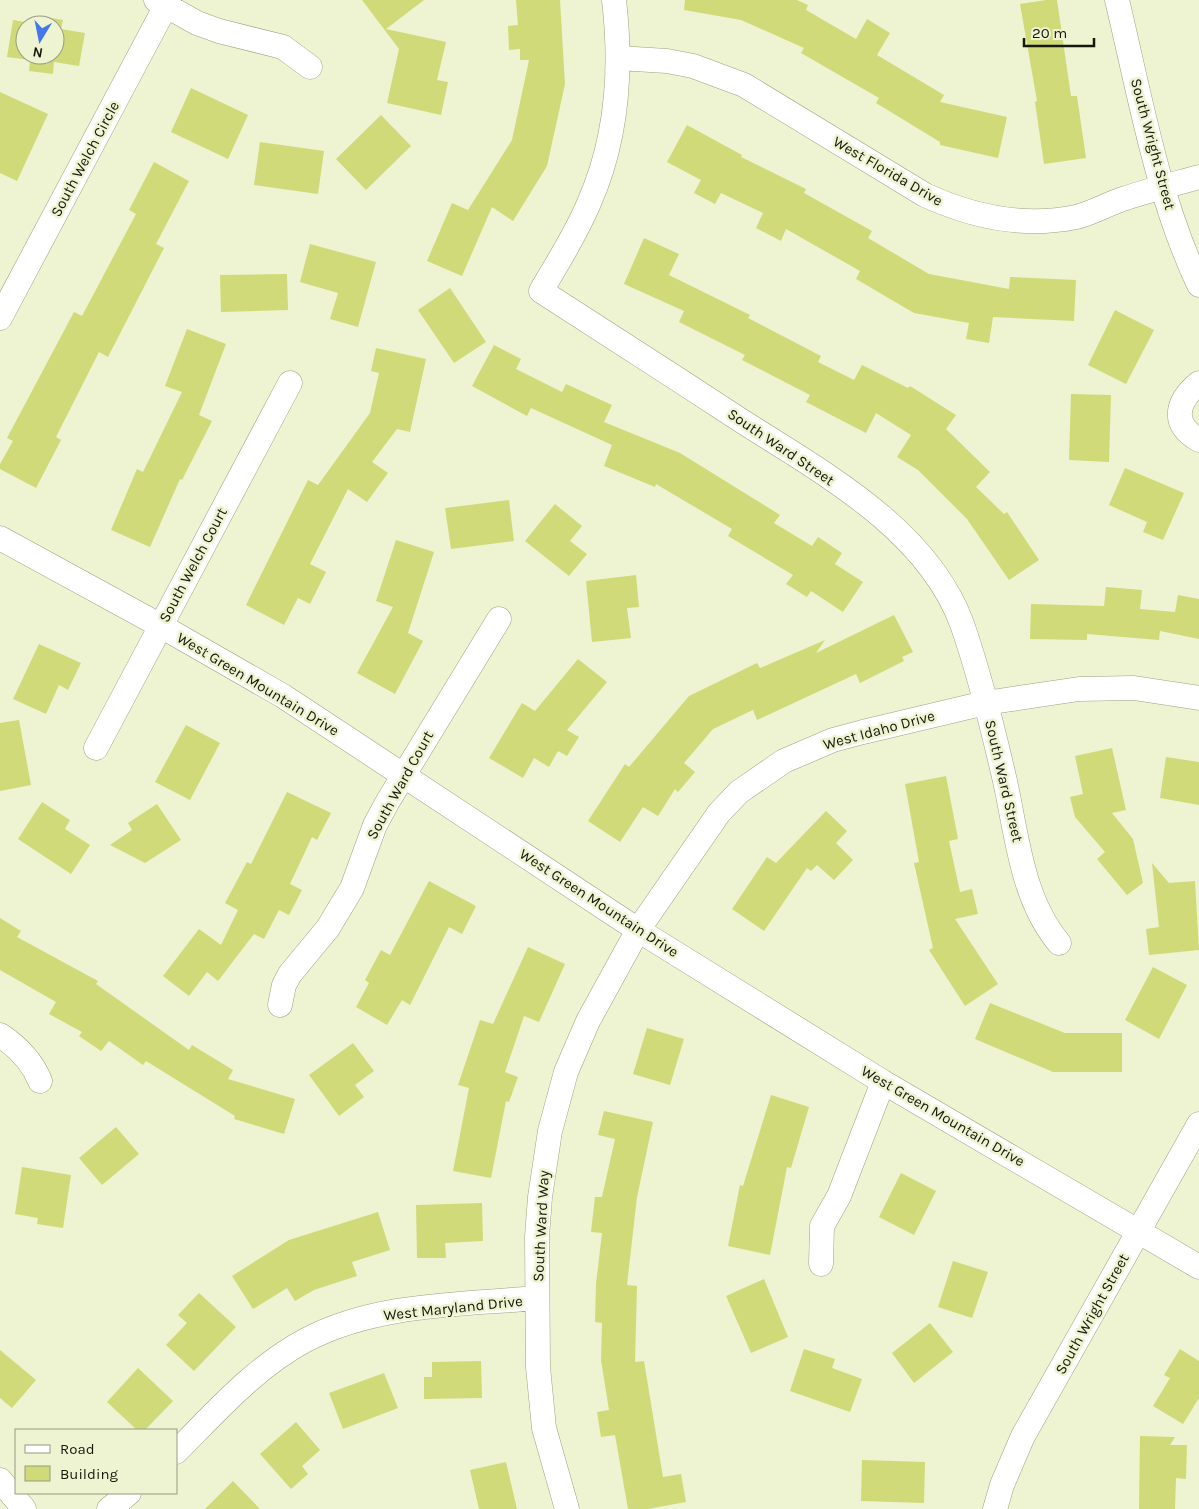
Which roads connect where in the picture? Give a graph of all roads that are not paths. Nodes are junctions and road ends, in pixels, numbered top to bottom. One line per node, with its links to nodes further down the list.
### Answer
1 (614, 0): 4 (street, South Ward Street)
2 (1117, 0): 7 (street, South Wright Street)
3 (164, 2): 5 (street); 9 (street, South Welch Circle)
4 (618, 58): 7 (street, West Florida Drive); 17 (street, South Ward Street)
5 (310, 67)
6 (1199, 177): 7 (street, West Florida Drive)
7 (1162, 187): 8 (street, South Wright Street)
8 (1199, 285)
9 (0, 318)
10 (290, 383): 15 (street, South Welch Court)
11 (1199, 383): 12 (street)
12 (1199, 440)
13 (0, 538): 15 (street, West Green Mountain Drive)
14 (499, 619): 19 (street, South Ward Court)
15 (162, 626): 18 (street, South Welch Court); 19 (street, West Green Mountain Drive)
16 (1199, 698): 17 (street, West Idaho Drive)
17 (985, 703): 20 (street, West Idaho Drive); 21 (street, South Ward Street)
18 (96, 748)
19 (404, 775): 20 (street, West Green Mountain Drive); 22 (street, South Ward Court)
20 (638, 930): 25 (street, West Green Mountain Drive); 30 (street, South Ward Way)
21 (1059, 943)
22 (280, 1004)
23 (0, 1035): 24 (street)
24 (40, 1081)
25 (883, 1082): 27 (street, West Green Mountain Drive); 28 (street)
26 (1199, 1124): 27 (street, South Wright Street)
27 (1139, 1231): 29 (street, West Green Mountain Drive); 37 (street, South Wright Street)
28 (821, 1264)
29 (1199, 1267)
30 (537, 1298): 31 (street, West Maryland Drive); 36 (street, South Ward Way)
31 (178, 1450)
32 (0, 1480): 34 (street)
33 (128, 1494): 35 (street)
34 (24, 1509)
35 (109, 1509)
36 (567, 1509)
37 (995, 1509)

